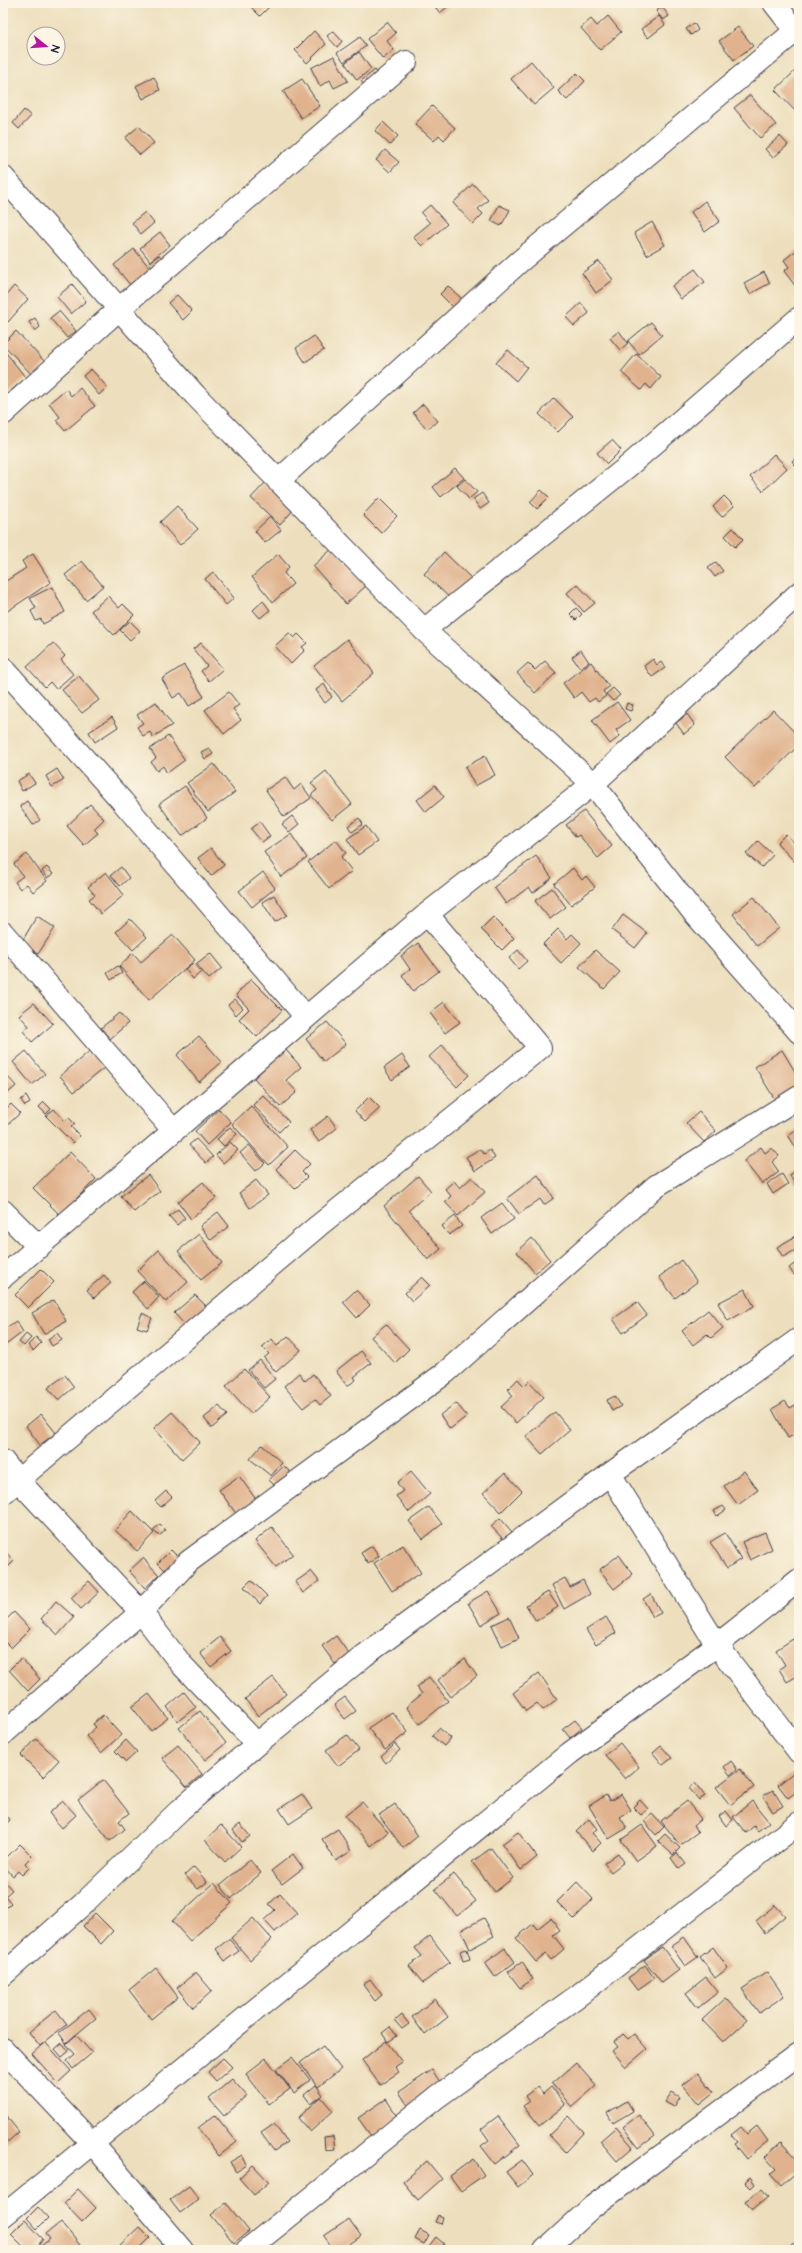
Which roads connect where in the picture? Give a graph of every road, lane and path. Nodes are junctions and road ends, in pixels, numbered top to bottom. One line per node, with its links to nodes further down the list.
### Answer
1 (774, 3): 2 (street)
2 (798, 32): 8 (street)
3 (406, 62): 5 (street)
4 (3, 177): 5 (street)
5 (119, 309): 7 (street); 8 (street)
6 (799, 318): 10 (street)
7 (3, 414)
8 (278, 481): 10 (street)
9 (799, 593): 12 (street)
10 (424, 630): 12 (street)
11 (3, 668): 15 (street)
12 (593, 784): 13 (street); 16 (street)
13 (427, 914): 15 (street); 25 (street)
14 (3, 933): 18 (street)
15 (306, 1017): 18 (street)
16 (799, 1032)
17 (799, 1097): 27 (street)
18 (174, 1131): 20 (street)
19 (3, 1211): 20 (street)
20 (39, 1247): 21 (street)
21 (3, 1277)
22 (799, 1339): 24 (street)
23 (3, 1461): 25 (street)
24 (610, 1474): 28 (street); 30 (street)
25 (11, 1486): 27 (street)
26 (799, 1580): 28 (street)
27 (140, 1612): 29 (street); 30 (street)
28 (717, 1645): 31 (street); 36 (street)
29 (3, 1734)
30 (257, 1744): 33 (street)
31 (799, 1752)
32 (799, 1823): 39 (street)
33 (3, 1975)
34 (3, 2048): 36 (street)
35 (799, 2054): 40 (street)
36 (93, 2144): 37 (street); 38 (street)
37 (3, 2216)
38 (183, 2250)
39 (247, 2250)
40 (545, 2250)

